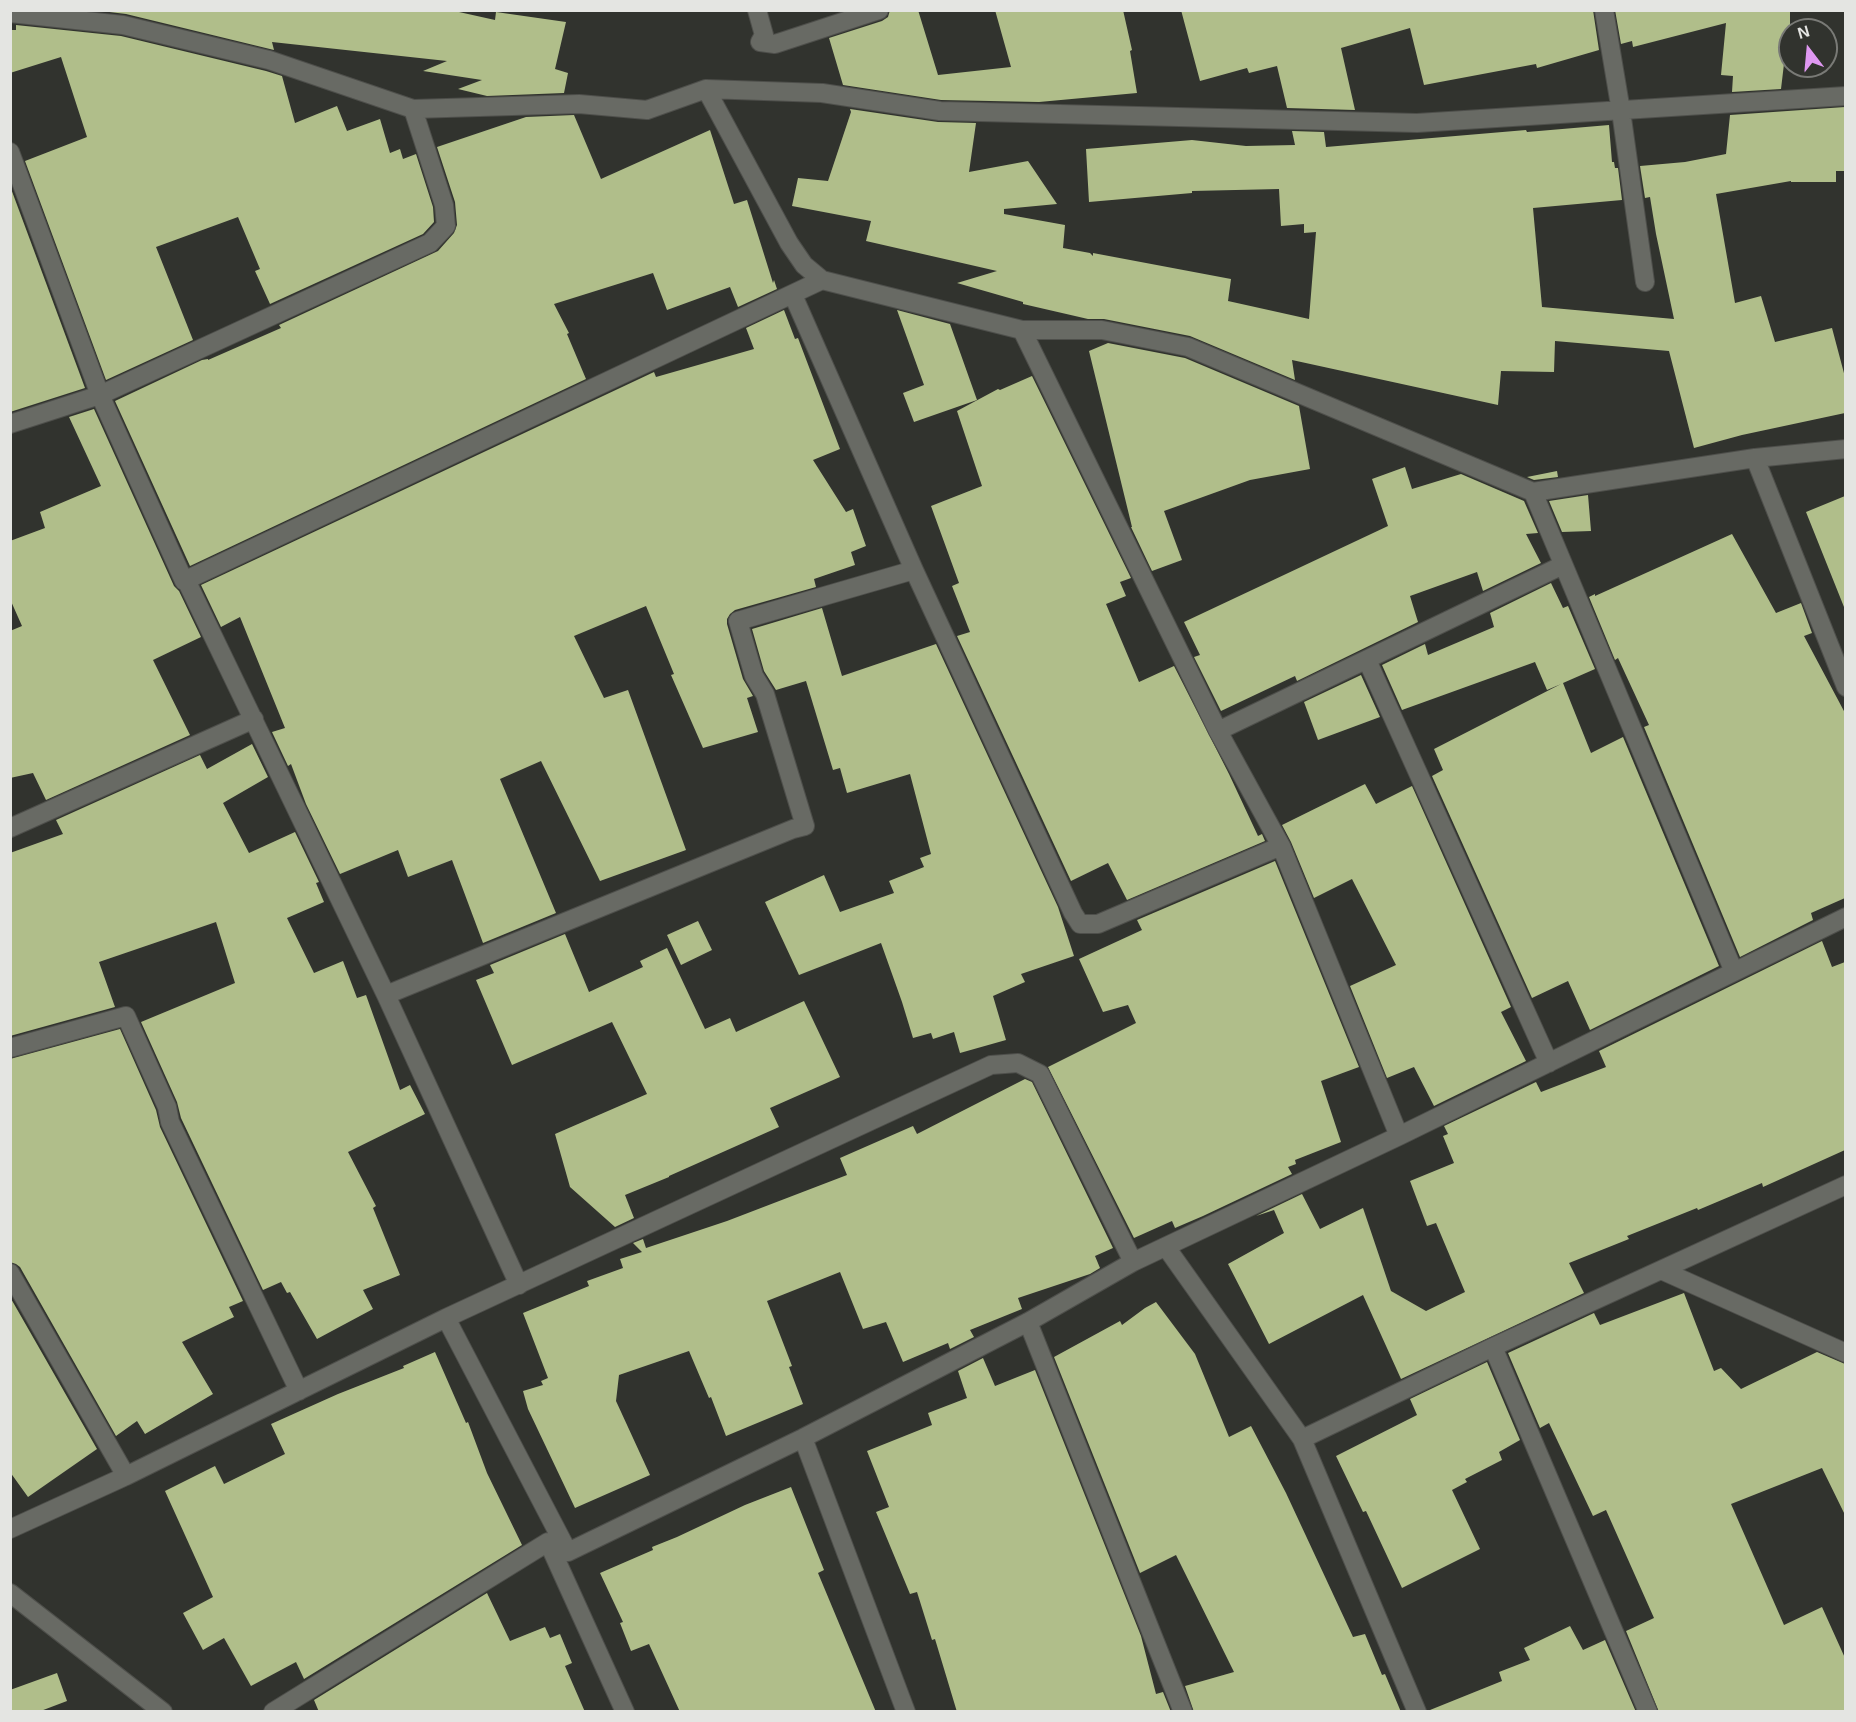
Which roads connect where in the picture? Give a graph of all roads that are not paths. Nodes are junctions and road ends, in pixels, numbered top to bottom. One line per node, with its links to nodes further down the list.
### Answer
1 (757, 10): 2 (street)
2 (879, 10)
3 (1604, 10): 8 (street)
4 (10, 13): 7 (street)
5 (706, 89): 7 (street); 8 (street); 10 (street)
6 (1845, 96): 8 (street)
7 (413, 109): 14 (street)
8 (1621, 111): 11 (street)
9 (10, 153): 14 (street)
10 (822, 280): 12 (street); 13 (street)
11 (1645, 282)
12 (793, 295): 20 (street); 21 (street)
13 (1022, 330): 18 (street); 25 (street)
14 (100, 395): 15 (street); 21 (street)
15 (10, 424)
16 (1845, 448): 17 (street)
17 (1755, 458): 18 (street); 23 (street)
18 (1533, 492): 19 (street)
19 (1563, 566): 22 (street); 29 (street)
20 (914, 570): 27 (street); 30 (street)
21 (186, 580): 24 (street)
22 (1367, 660): 25 (street); 32 (street)
23 (1845, 687)
24 (254, 719): 26 (street); 30 (street)
25 (1218, 731): 27 (street)
26 (10, 828)
27 (1281, 846): 33 (street)
28 (1845, 917): 29 (street)
29 (1734, 972): 32 (street)
30 (386, 995): 39 (street)
31 (10, 1048): 44 (street)
32 (1549, 1063): 33 (street)
33 (1399, 1136): 35 (street)
34 (1845, 1185): 37 (street)
35 (1166, 1247): 36 (street); 46 (street)
36 (1133, 1263): 39 (street); 41 (street)
37 (1661, 1270): 42 (street); 43 (street)
38 (10, 1273): 47 (street)
39 (519, 1285): 40 (street)
40 (446, 1318): 44 (street); 50 (street)
41 (1028, 1322): 45 (street); 56 (street)
42 (1493, 1347): 46 (street); 58 (street)
43 (1845, 1353)
44 (299, 1391): 47 (street)
45 (803, 1438): 50 (street); 55 (street)
46 (1302, 1439): 57 (street)
47 (126, 1476): 48 (street)
48 (10, 1529)
49 (548, 1542): 50 (street); 53 (street); 54 (street)
50 (568, 1552)
51 (10, 1593): 52 (street)
52 (163, 1712)
53 (273, 1712)
54 (625, 1712)
55 (906, 1712)
56 (1183, 1712)
57 (1418, 1712)
58 (1647, 1712)

